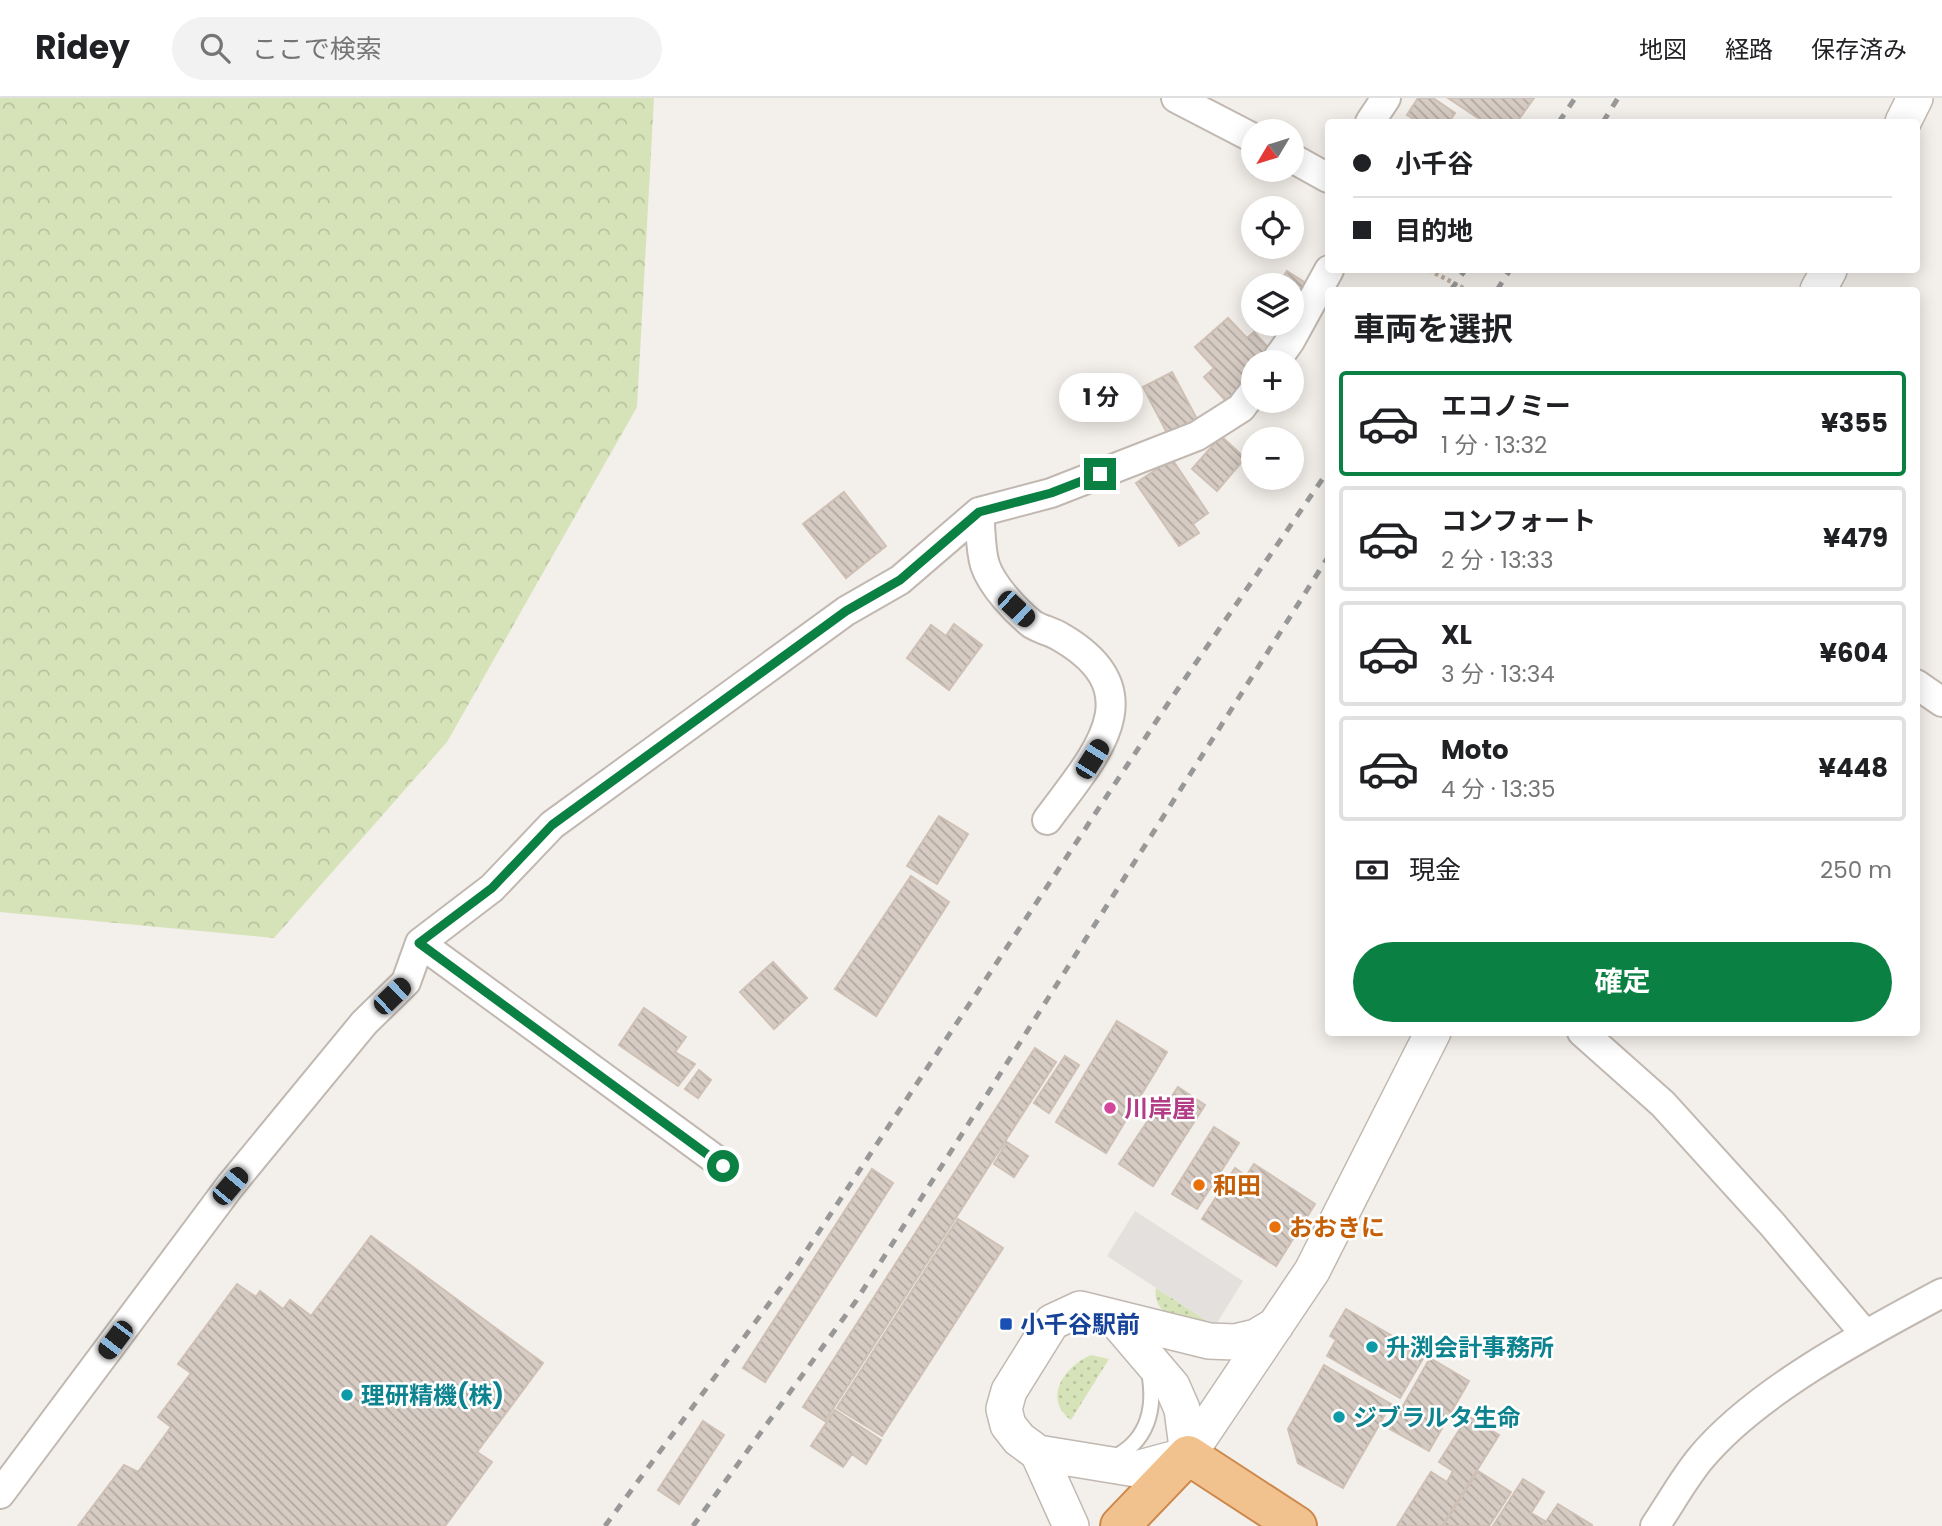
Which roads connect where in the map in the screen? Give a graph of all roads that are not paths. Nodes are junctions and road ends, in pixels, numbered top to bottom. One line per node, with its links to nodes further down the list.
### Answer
1 (1176, 98): 6 (street)
2 (1387, 98): 4 (street)
3 (1915, 98): 5 (street)
4 (1372, 119)
5 (1904, 119)
6 (1241, 132)
7 (1304, 165): 8 (street)
8 (1325, 176)
9 (1327, 273): 10 (street)
10 (1284, 350)
11 (1241, 408): 12 (street)
12 (979, 512): 15 (street); 16 (street)
13 (1920, 687): 14 (street)
14 (1942, 702)
15 (1047, 820)
16 (419, 943): 19 (street); 28 (street)
17 (1431, 1036): 22 (street)
18 (1586, 1036): 23 (street)
19 (723, 1166)
20 (1942, 1293): 23 (street)
21 (1114, 1317): 22 (street); 24 (street); 25 (street)
22 (1276, 1325): 26 (street)
23 (1865, 1334): 32 (street)
24 (1146, 1353): 26 (street); 27 (lane)
25 (1038, 1453): 27 (street); 29 (street)
26 (1188, 1455): 27 (street); 30 (highway); 31 (highway)
27 (1100, 1464)
28 (0, 1494)
29 (1071, 1526)
30 (1120, 1526)
31 (1297, 1526)
32 (1655, 1526)

